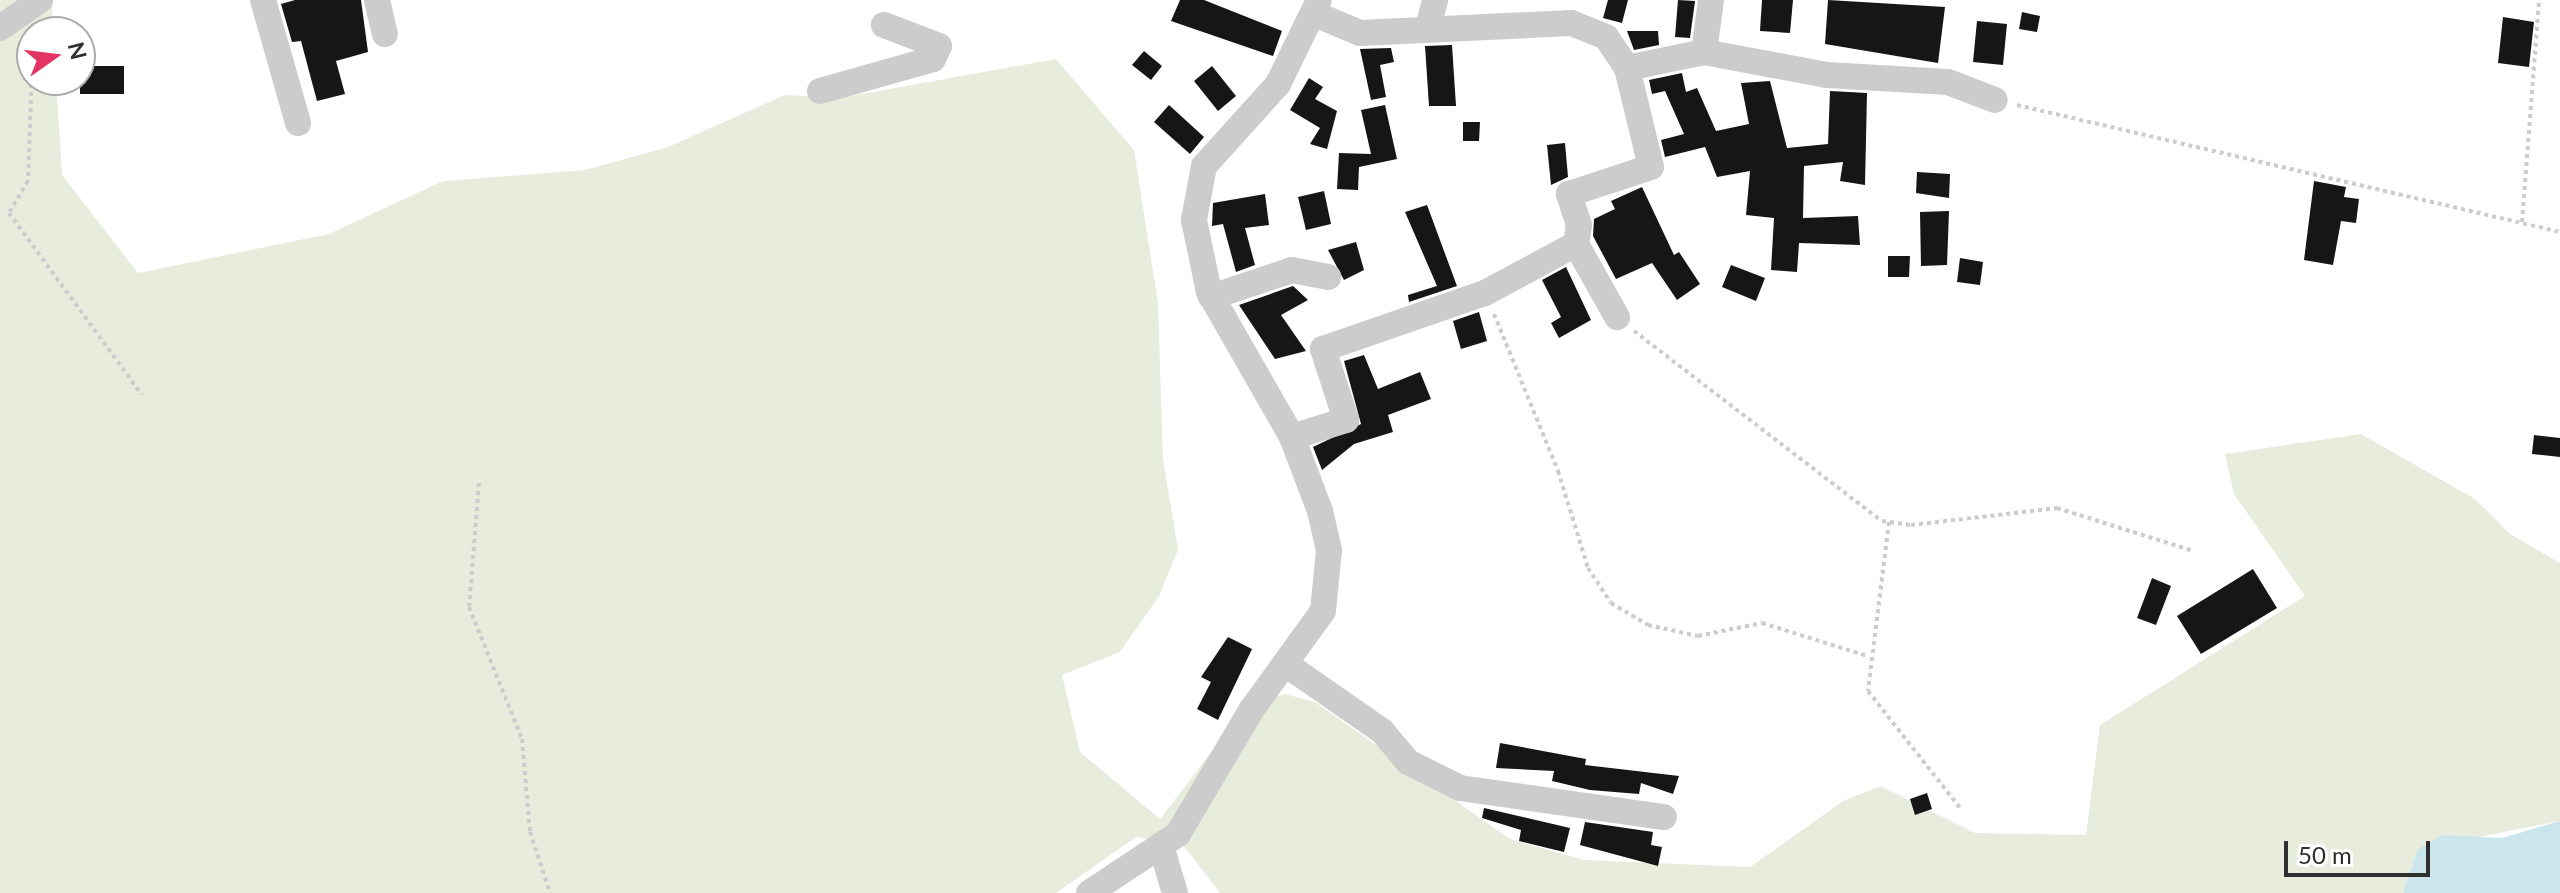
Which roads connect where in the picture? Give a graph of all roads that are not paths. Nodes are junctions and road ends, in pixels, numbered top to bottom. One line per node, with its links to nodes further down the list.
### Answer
1 (40, 0): 9 (street)
2 (263, 0): 15 (street)
3 (377, 0): 10 (street)
4 (1435, 0): 8 (street)
5 (1711, 0): 11 (street)
6 (1317, 7): 8 (street); 18 (street)
7 (884, 25): 13 (street)
8 (1428, 27): 12 (street)
9 (0, 28)
10 (385, 34)
11 (1704, 52): 12 (street); 14 (street)
12 (1627, 68): 16 (street)
13 (820, 91)
14 (1995, 100)
15 (298, 123)
16 (1576, 244): 19 (street); 20 (street)
17 (1328, 277): 18 (street)
18 (1211, 297): 20 (street)
19 (1617, 317)
20 (1292, 437): 21 (street)
21 (1287, 665): 22 (street); 23 (street)
22 (1664, 817)
23 (1161, 846): 24 (street); 25 (street)
24 (1094, 891)
25 (1175, 893)

